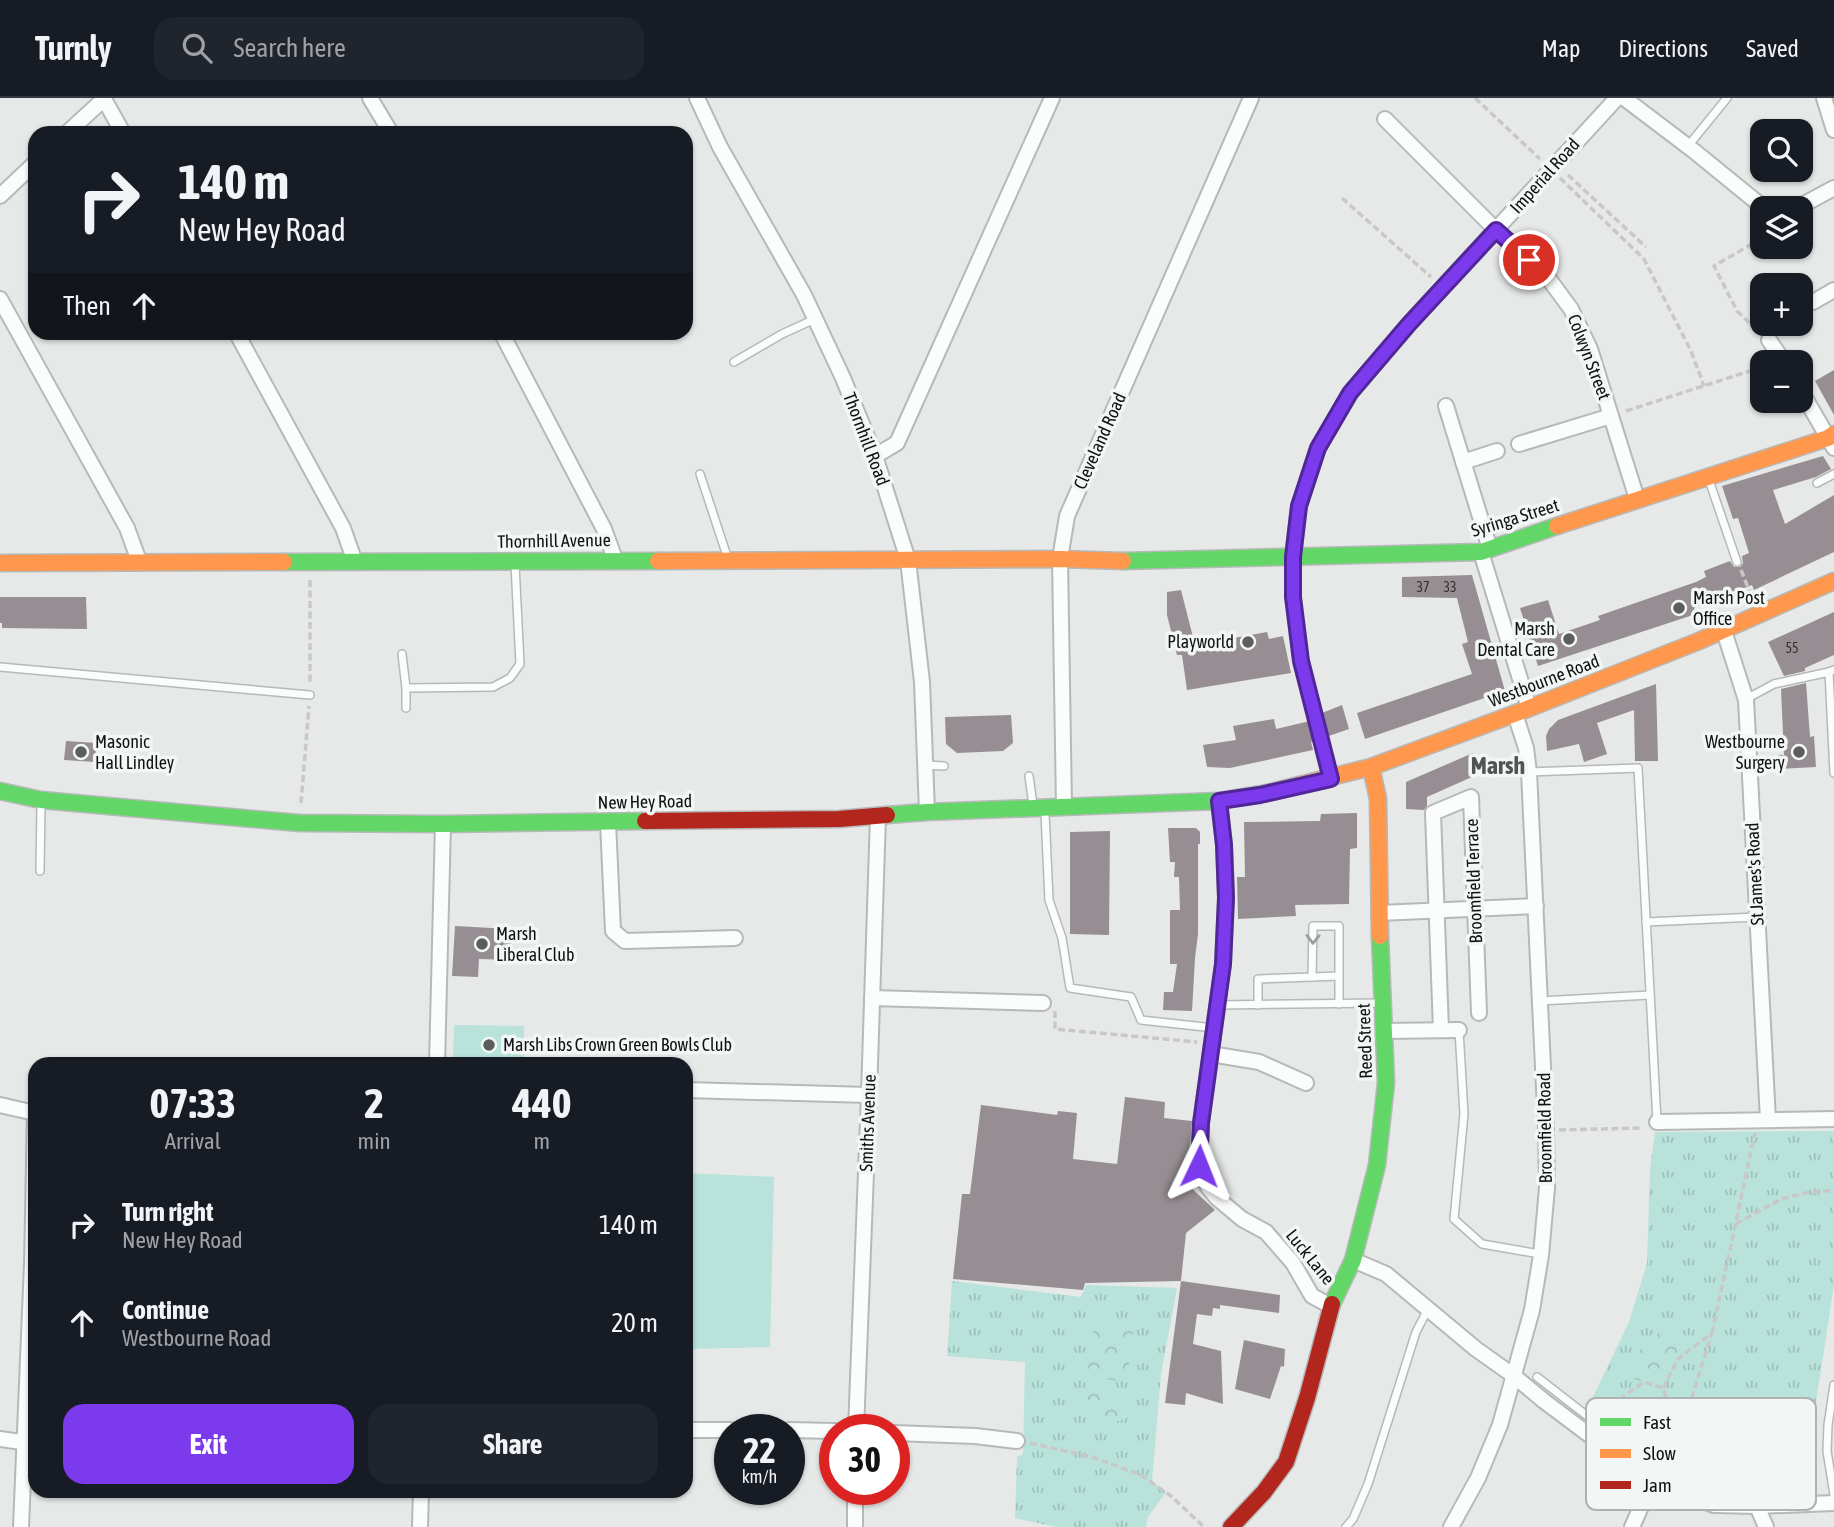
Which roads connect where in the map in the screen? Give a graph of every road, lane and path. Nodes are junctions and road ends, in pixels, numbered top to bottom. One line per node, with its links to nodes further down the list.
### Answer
1 (370, 98): 15 (street)
2 (697, 98): 31 (street, Thornhill Road)
3 (1052, 98): 45 (street)
4 (1251, 98): 56 (street, Cleveland Road)
5 (1475, 98): 17 (path)
6 (1617, 98): 17 (street, Imperial Road)
7 (1624, 98): 16 (street)
8 (1727, 98): 16 (lane)
9 (1824, 98): 12 (street)
10 (104, 99): 13 (street); 14 (street)
11 (1385, 119): 24 (street, Colwyn Street)
12 (1833, 122)
13 (75, 126)
14 (119, 126)
15 (387, 126)
16 (1688, 146): 21 (street)
17 (1554, 167): 24 (street, Imperial Road); 26 (path); 38 (path)
18 (28, 170): 20 (street)
19 (1834, 188): 23 (street)
20 (0, 196)
21 (1750, 197)
22 (1342, 198): 27 (path)
23 (1813, 199)
24 (1496, 230): 27 (street, Imperial Road); 41 (street, Colwyn Street)
25 (1750, 245): 34 (path)
26 (1646, 247)
27 (1443, 288): 53 (street, Imperial Road)
28 (1834, 290): 30 (street)
29 (0, 299): 59 (street)
30 (1813, 302)
31 (815, 319): 36 (lane); 45 (street, Thornhill Road)
32 (240, 340): 61 (street)
33 (505, 340): 54 (street)
34 (1769, 340): 35 (street)
35 (1776, 350)
36 (734, 362)
37 (1750, 371): 38 (path)
38 (1704, 386): 41 (path)
39 (1446, 405): 46 (street, Broomfield Road)
40 (1813, 410): 42 (street)
41 (1611, 416): 43 (street); 51 (street, Colwyn Street)
42 (1832, 440): 49 (main road, Syringa Street)
43 (1519, 444)
44 (1497, 451): 46 (street)
45 (875, 456): 58 (street, Thornhill Road)
46 (1463, 462): 52 (street, Broomfield Road)
47 (700, 474): 55 (lane)
48 (1834, 474): 50 (lane)
49 (1707, 476): 51 (main road, Syringa Street); 62 (lane)
50 (1817, 483)
51 (1637, 499): 52 (main road, Syringa Street)
52 (1485, 550): 53 (main road, Syringa Street); 74 (street, Broomfield Road)
53 (1293, 557): 60 (main road, Syringa Street); 81 (lane, Imperial Road)
54 (615, 559): 55 (main road, Thornhill Avenue); 57 (main road, Thornhill Avenue)
55 (728, 559): 58 (main road, Thornhill Avenue)
56 (1060, 559): 58 (main road, Thornhill Avenue); 60 (main road, Thornhill Avenue); 87 (street, Cleveland Road)
57 (515, 560): 61 (main road, Thornhill Avenue); 70 (lane)
58 (908, 560): 75 (street, Thornhill Road)
59 (139, 561): 61 (main road, Thornhill Avenue); 63 (main road, Thornhill Avenue)
60 (1109, 561)
61 (355, 562)
62 (1737, 562): 65 (path)
63 (0, 563)
64 (1834, 581): 66 (main road, Westbourne Road)
65 (1748, 589)
66 (1724, 631): 72 (street, St James's Road); 74 (main road, Westbourne Road)
67 (402, 654): 70 (lane)
68 (0, 667): 71 (lane)
69 (1832, 671): 72 (lane); 79 (lane)
70 (406, 688): 73 (lane)
71 (310, 695)
72 (1746, 700): 98 (street, St James's Road)
73 (406, 708)
74 (1522, 711): 77 (main road, Westbourne Road); 78 (street, Broomfield Road)
75 (925, 765): 76 (lane); 89 (street, Thornhill Road)
76 (944, 766)
77 (1371, 767): 81 (main road, Westbourne Road); 97 (main road, Reed Street)
78 (1529, 772): 94 (street, Broomfield Road); 99 (lane)
79 (1834, 773)
80 (1029, 776): 88 (lane)
81 (1331, 779): 83 (main road, Westbourne Road)
82 (0, 791): 85 (main road, New Hey Road)
83 (1260, 795): 86 (main road, New Hey Road)
84 (0, 800): 85 (main road, New Hey Road)
85 (36, 800): 92 (main road, New Hey Road); 93 (lane)
86 (1219, 801): 87 (main road, New Hey Road); 110 (street, Luck Lane)
87 (1064, 807): 88 (main road, New Hey Road)
88 (1039, 809): 89 (main road, New Hey Road); 115 (lane)
89 (927, 812): 90 (main road, New Hey Road)
90 (878, 816): 91 (main road, New Hey Road); 104 (street, Smiths Avenue)
91 (608, 822): 92 (main road, New Hey Road); 100 (street)
92 (443, 824): 116 (street)
93 (40, 871)
94 (1535, 906): 95 (street); 105 (street, Broomfield Road)
95 (1475, 909): 96 (street); 96 (street, Broomfield Terrace); 111 (street, Broomfield Terrace)
96 (1436, 911): 97 (street); 112 (street, Broomfield Terrace)
97 (1379, 913): 107 (main road, Reed Street)
98 (1757, 917): 99 (lane); 123 (street, St James's Road)
99 (1646, 922): 103 (lane)
100 (735, 938)
101 (1339, 976): 102 (lane); 102 (lane, one-way to 102); 109 (lane)
102 (1312, 977): 108 (lane)
103 (1650, 995): 105 (lane); 124 (lane)
104 (872, 998): 106 (street); 119 (street, Smiths Avenue)
105 (1540, 1000): 125 (street, Broomfield Road)
106 (1043, 1003): 115 (path)
107 (1383, 1003): 109 (lane); 114 (main road, Reed Street)
108 (1258, 1004): 109 (lane); 110 (lane)
109 (1339, 1004)
110 (1217, 1005): 115 (street, Luck Lane)
111 (1479, 1013)
112 (1441, 1030): 113 (street); 114 (street)
113 (1459, 1030): 128 (lane)
114 (1384, 1031): 129 (main road, Reed Street)
115 (1213, 1042): 117 (street); 130 (street, Luck Lane)
116 (437, 1057)
117 (1306, 1083)
118 (693, 1090): 119 (street)
119 (869, 1095): 140 (street, Smiths Avenue)
120 (0, 1105): 121 (street)
121 (28, 1111)
122 (1834, 1119): 123 (street)
123 (1763, 1120): 124 (street); 127 (path)
124 (1657, 1122): 125 (path)
125 (1546, 1130): 128 (street, Broomfield Road)
126 (1834, 1190): 127 (path)
127 (1736, 1224): 132 (path)
128 (1541, 1255): 133 (street, Broomfield Road)
129 (1353, 1260): 130 (main road, Reed Street); 131 (street)
130 (1331, 1306): 160 (main road, Luck Lane)
131 (1427, 1309): 133 (street); 161 (lane)
132 (1712, 1333): 136 (path); 139 (path)
133 (1514, 1376): 141 (street); 162 (street, Broomfield Road)
134 (1537, 1377): 141 (lane)
135 (1834, 1385): 149 (lane)
136 (1663, 1388): 137 (path); 138 (path)
137 (1620, 1398)
138 (1666, 1398)
139 (1692, 1398)
140 (857, 1414)
141 (1586, 1420)
142 (693, 1430): 143 (street)
143 (714, 1430)
144 (910, 1434): 146 (street)
145 (0, 1439): 147 (street)
146 (1017, 1441): 159 (path)
147 (28, 1444)
148 (28, 1477): 156 (street)
149 (1834, 1495)
150 (421, 1498): 157 (street)
151 (1834, 1503): 152 (street)
152 (1816, 1504)
153 (855, 1505): 158 (street)
154 (1639, 1510): 163 (street)
155 (1759, 1510): 164 (street)
156 (25, 1526)
157 (420, 1527)
158 (855, 1527)
159 (1204, 1527)
160 (1231, 1527)
161 (1346, 1527)
162 (1451, 1527)
163 (1632, 1527)
164 (1766, 1527)

